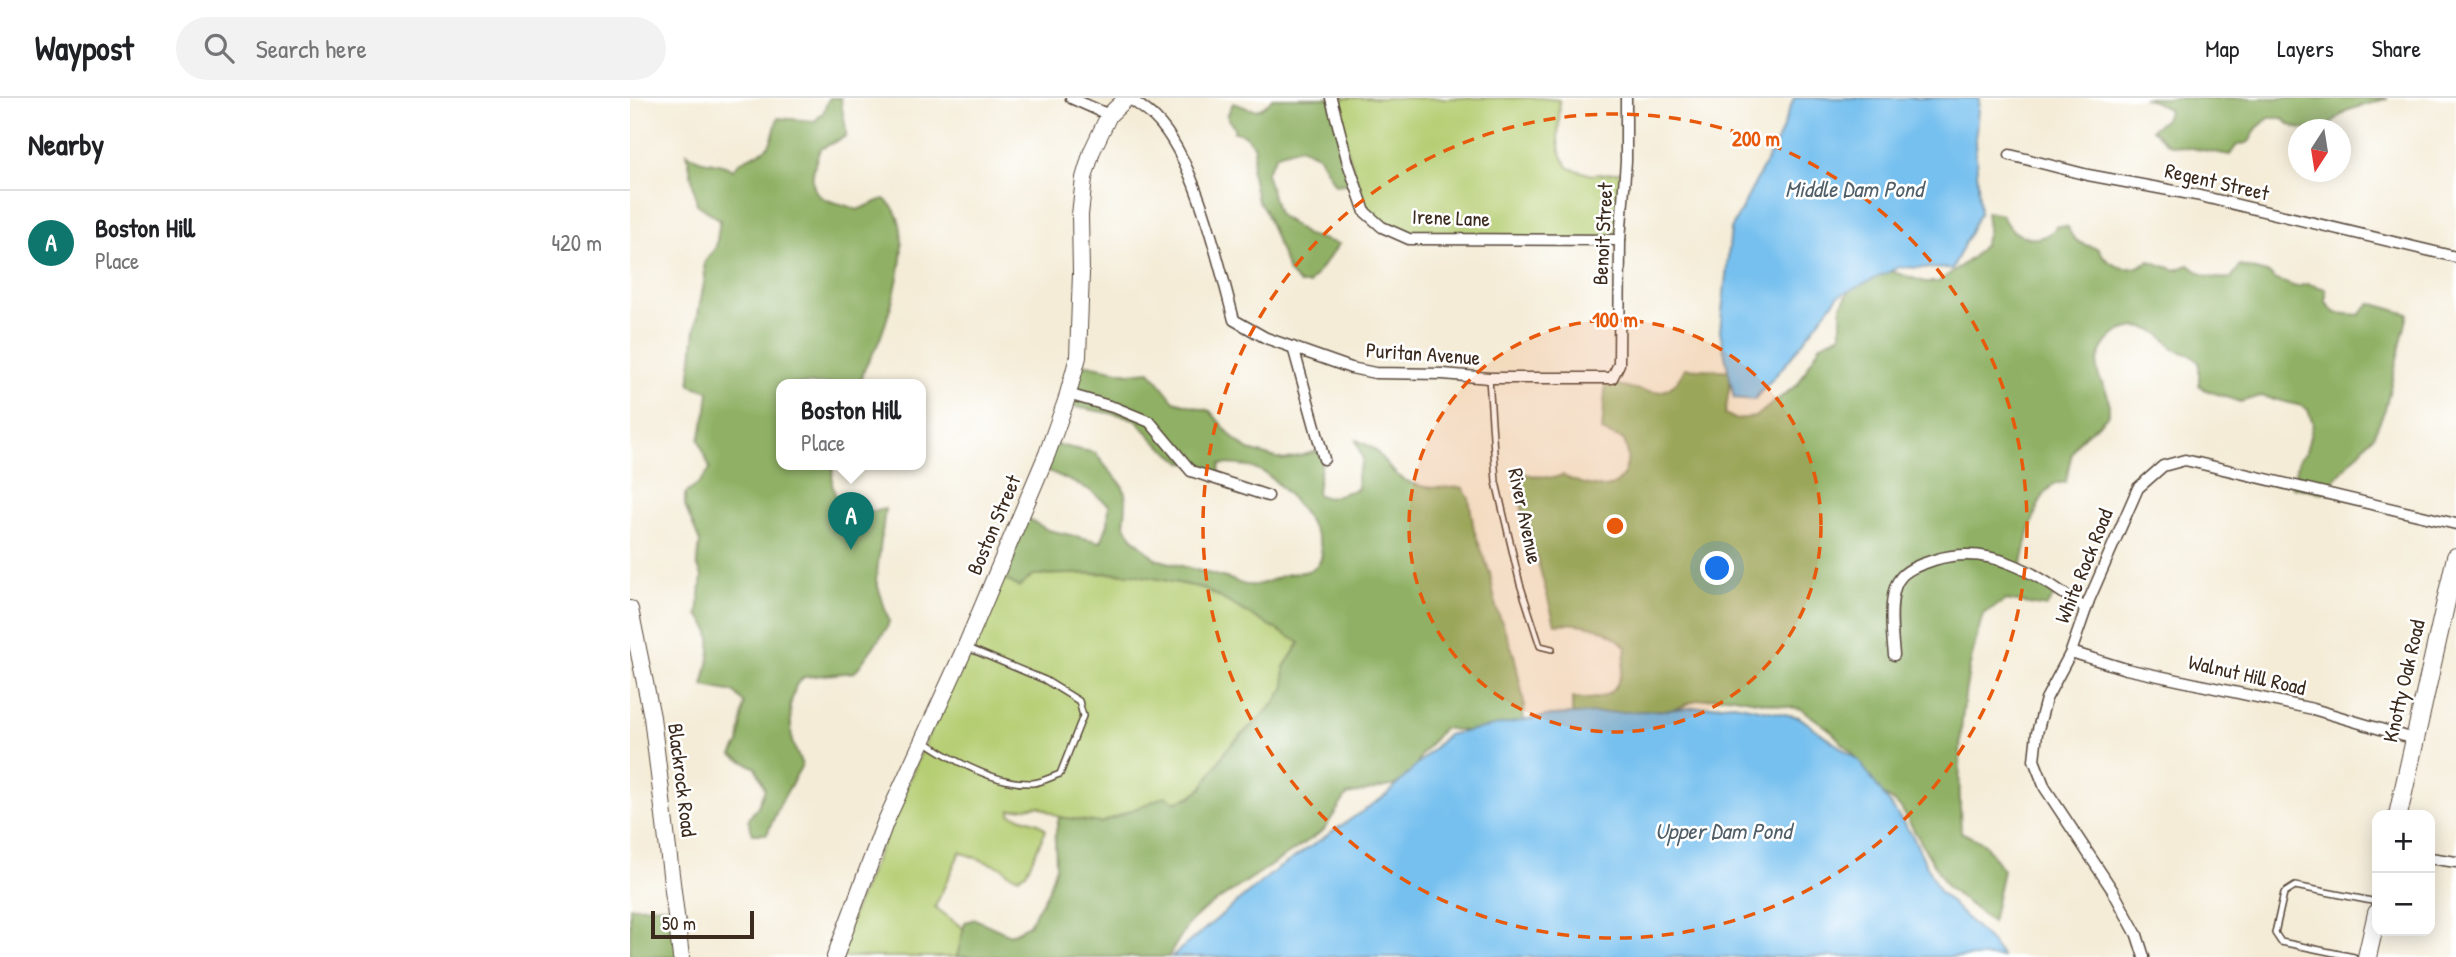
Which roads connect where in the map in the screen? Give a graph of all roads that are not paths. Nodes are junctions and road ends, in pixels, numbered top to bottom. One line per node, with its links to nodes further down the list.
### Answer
1 (1071, 98): 5 (street)
2 (1128, 98): 5 (street, Boston Street); 9 (street, Puritan Avenue)
3 (1331, 98): 7 (street, Irene Lane)
4 (1626, 98): 7 (street, Benoit Street)
5 (1109, 115): 12 (street, Boston Street)
6 (2010, 155): 8 (street, Regent Street)
7 (1620, 240): 10 (street, Benoit Street)
8 (2456, 257)
9 (1293, 347): 11 (street, Puritan Avenue); 13 (street)
10 (1616, 371): 11 (street, Puritan Avenue)
11 (1489, 379): 20 (lane, River Avenue)
12 (1068, 394): 14 (street); 19 (street, Boston Street)
13 (1324, 459)
14 (1268, 496)
15 (2456, 524): 17 (street, White Rock Road)
16 (2456, 557): 23 (main road, Knotty Oak Road)
17 (2086, 609): 21 (street, White Rock Road); 22 (street)
18 (631, 616): 30 (street, Blackrock Road)
19 (966, 646): 24 (street, Boston Street); 24 (lane)
20 (1552, 649)
21 (2071, 652): 23 (street, Walnut Hill Road); 32 (street, White Rock Road)
22 (1894, 655)
23 (2414, 739): 25 (main road, Knotty Oak Road)
24 (924, 741): 31 (street, Boston Street)
25 (2399, 810)
26 (2435, 859): 27 (street)
27 (2456, 862)
28 (2372, 901): 33 (lane)
29 (2372, 935): 34 (main road)
30 (681, 957)
31 (835, 957)
32 (2144, 957)
33 (2354, 957)
34 (2367, 957)

